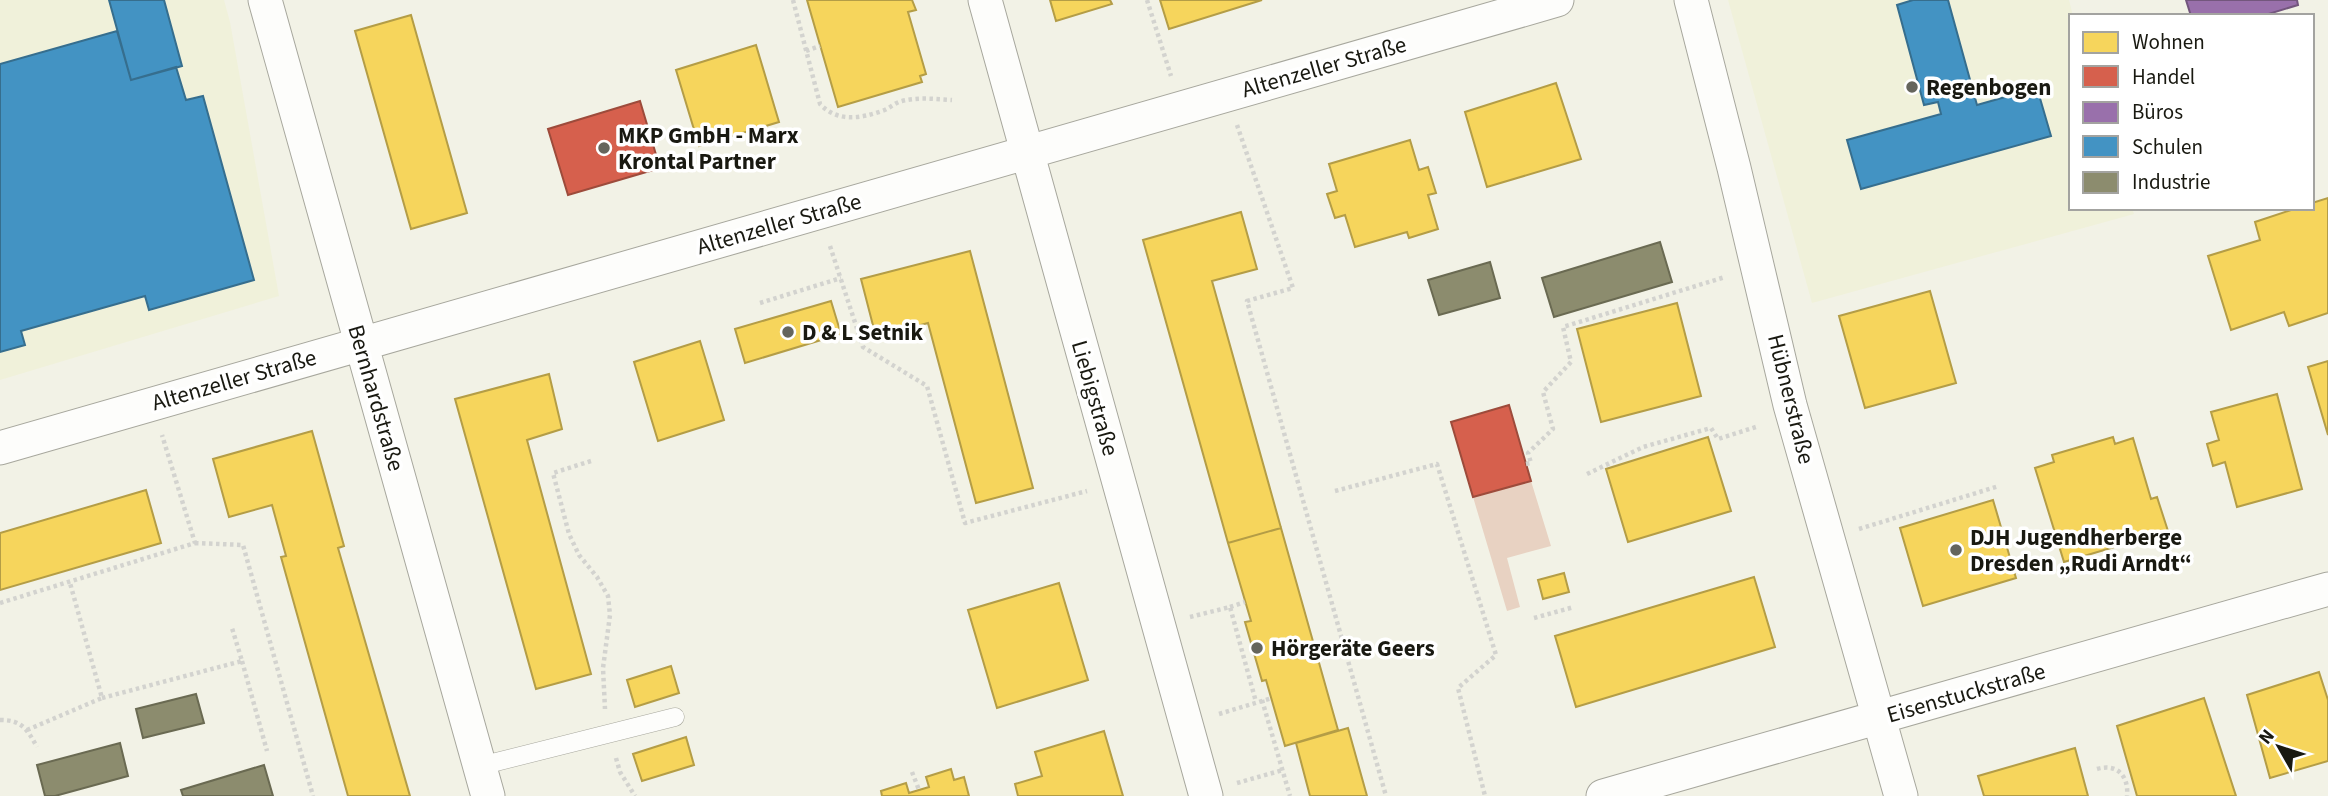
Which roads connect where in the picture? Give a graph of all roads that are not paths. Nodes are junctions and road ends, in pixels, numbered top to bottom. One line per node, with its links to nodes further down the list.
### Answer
1 (265, 0): 6 (street, Bernhardstraße)
2 (985, 0): 5 (street, Liebigstraße)
3 (1557, 0): 5 (street, Altenzeller Straße)
4 (1691, 0): 10 (street, Hübnerstraße)
5 (1027, 152): 6 (street, Altenzeller Straße); 12 (street, Liebigstraße)
6 (361, 344): 7 (street, Altenzeller Straße); 11 (street, Bernhardstraße)
7 (0, 448)
8 (2328, 589): 10 (street, Eisenstuckstraße)
9 (675, 717): 11 (lane)
10 (1878, 718): 13 (street, Eisenstuckstraße); 14 (street, Hübnerstraße)
11 (484, 781)
12 (1205, 794)
13 (1603, 796)
14 (1901, 796)

